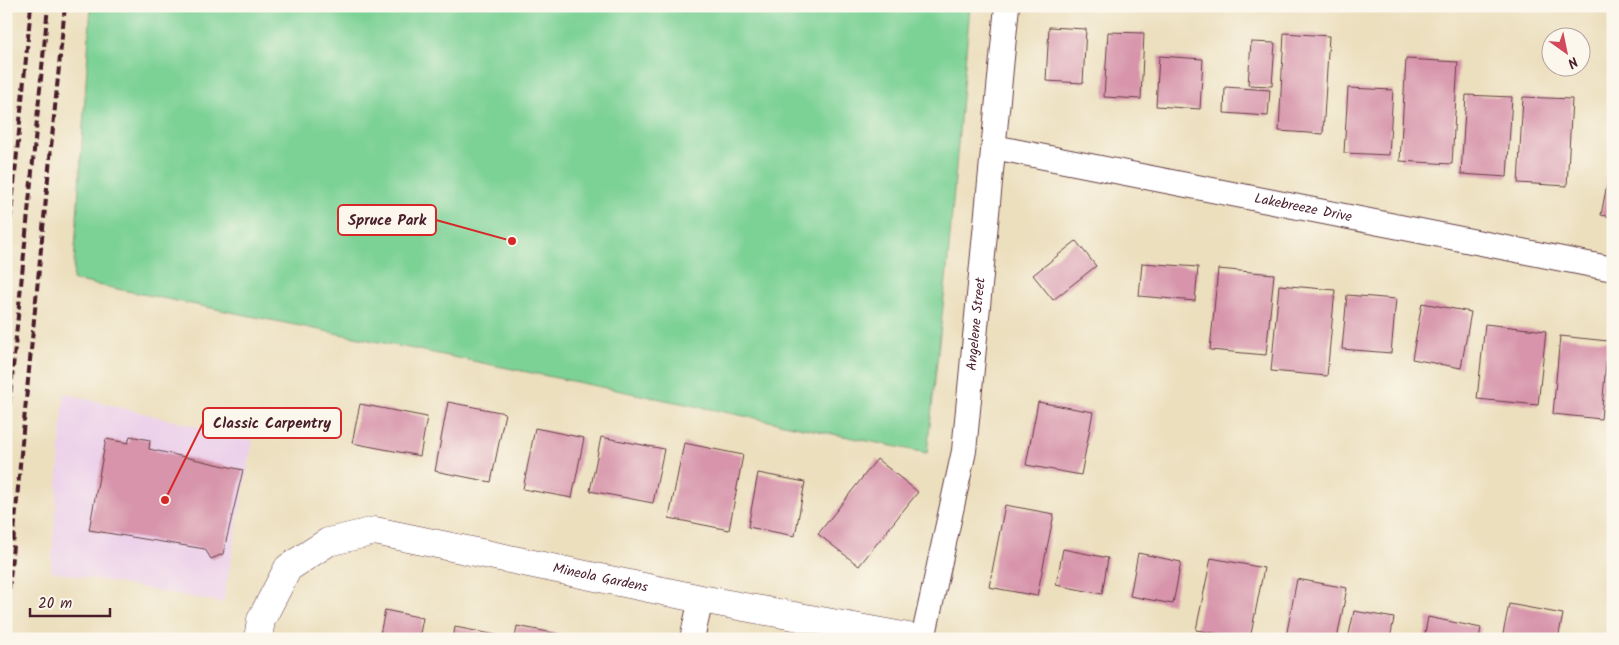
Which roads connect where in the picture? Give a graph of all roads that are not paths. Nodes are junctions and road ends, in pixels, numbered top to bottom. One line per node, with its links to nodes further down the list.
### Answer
1 (1007, 6): 2 (street, Angelene Street)
2 (994, 147): 3 (street, Lakebreeze Drive); 7 (street, Angelene Street)
3 (1613, 268)
4 (701, 598): 5 (street, Mineola Gardens); 6 (street); 7 (street, Mineola Gardens)
5 (258, 639)
6 (692, 639)
7 (921, 639)

